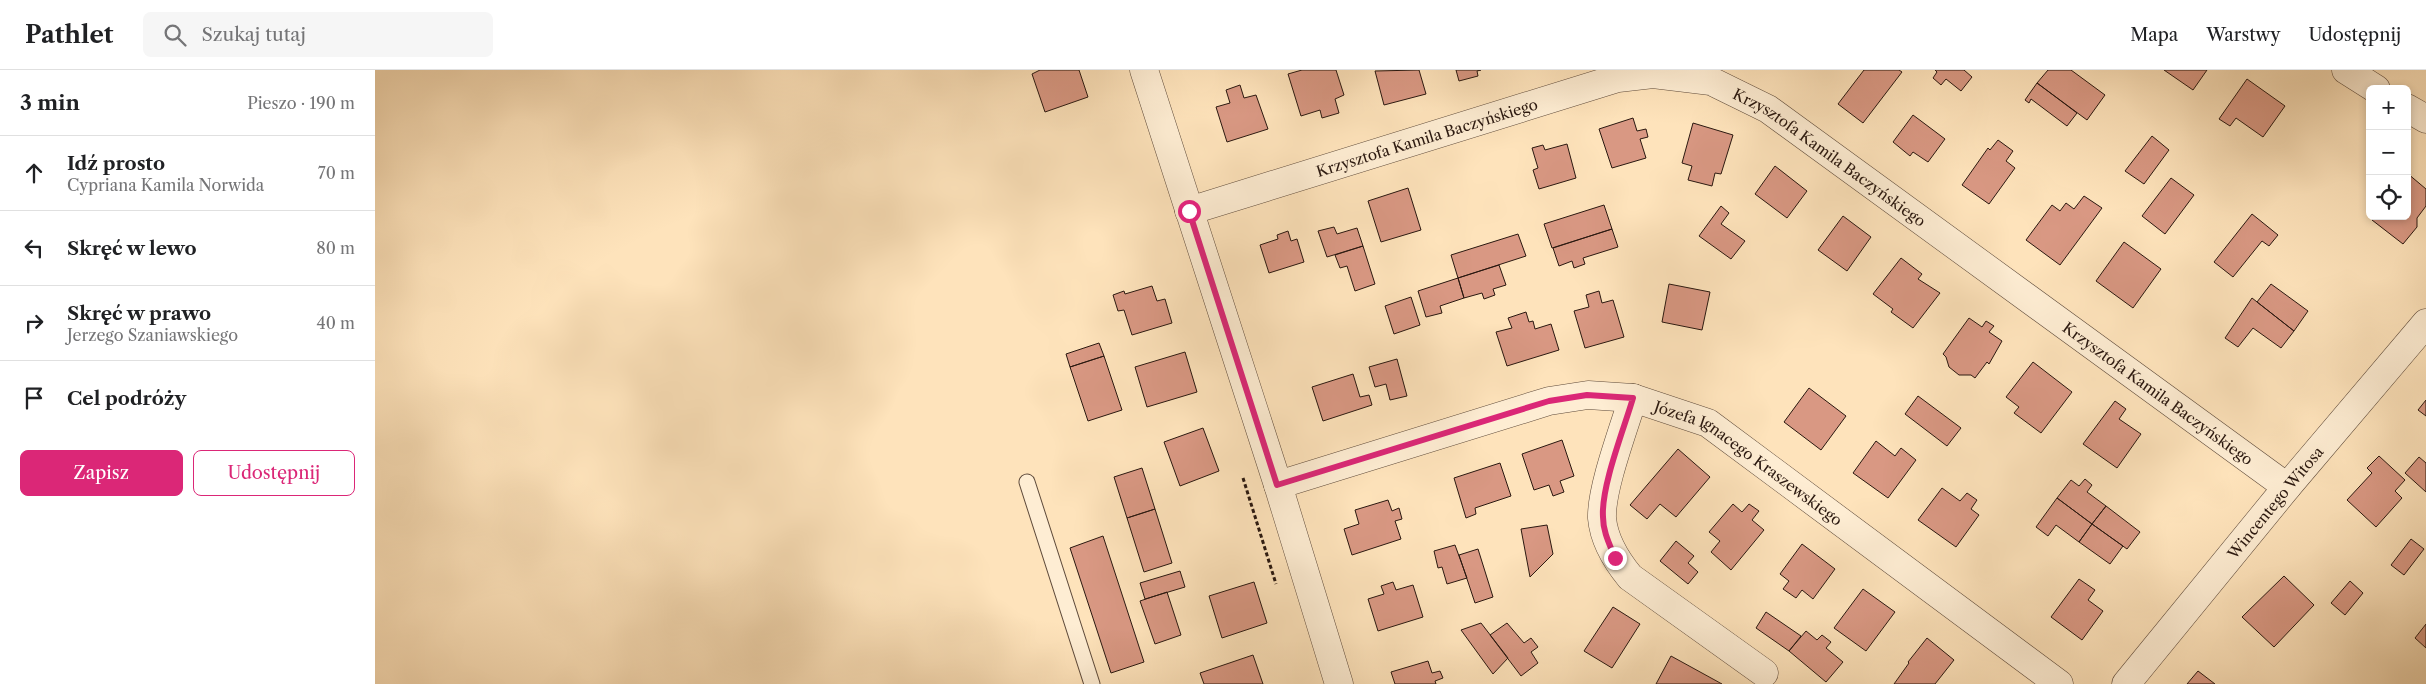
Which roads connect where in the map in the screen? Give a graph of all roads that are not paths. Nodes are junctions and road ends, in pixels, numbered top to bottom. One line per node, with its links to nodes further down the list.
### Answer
1 (1144, 70): 6 (street)
2 (2346, 70): 3 (street)
3 (2370, 85)
4 (2411, 110): 5 (street)
5 (2426, 119)
6 (1189, 211): 10 (street); 11 (street, Krzysztofa Kamila Baczyńskiego)
7 (2426, 322): 11 (street, Wincentego Witosa)
8 (1633, 398): 10 (street, Józefa Ignacego Kraszewskiego); 12 (street); 15 (street, Józefa Ignacego Kraszewskiego)
9 (1027, 482): 13 (lane)
10 (1277, 485): 14 (street)
11 (2287, 487): 16 (street, Wincentego Witosa)
12 (1763, 673)
13 (1092, 684)
14 (1339, 684)
15 (2059, 684)
16 (2126, 684)

